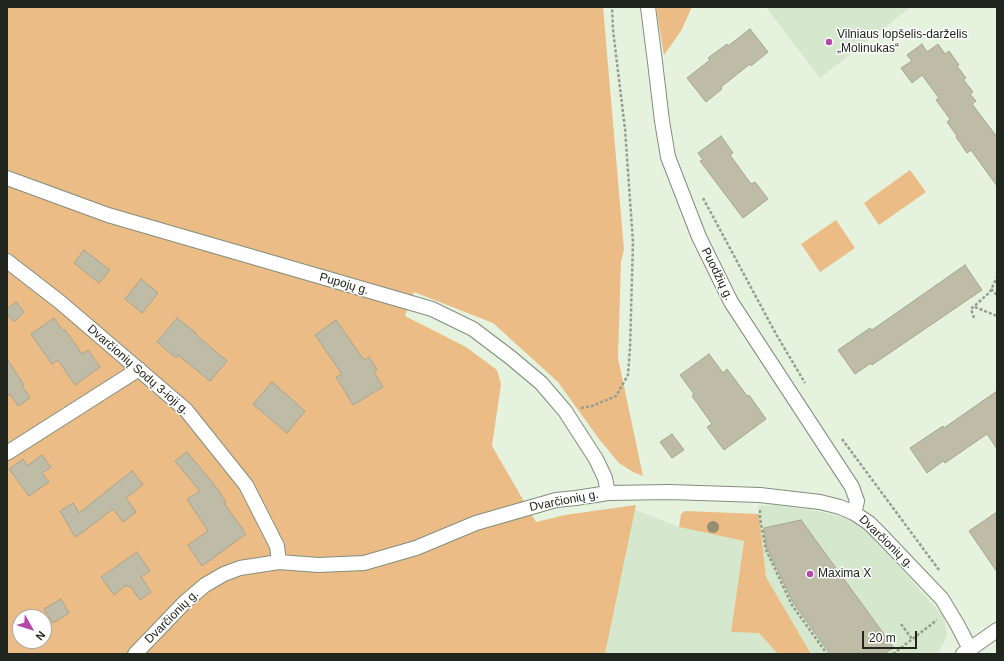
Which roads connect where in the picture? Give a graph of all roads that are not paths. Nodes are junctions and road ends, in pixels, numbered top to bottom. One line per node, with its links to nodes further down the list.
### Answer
1 (648, 7): 7 (street, Puodžių g.)
2 (7, 178): 6 (street, Pupojų g.)
3 (7, 261): 4 (street, Dvarčionių Sodų 3-ioji g.)
4 (139, 369): 5 (street); 8 (street, Dvarčionių Sodų 3-ioji g.)
5 (7, 453)
6 (608, 493): 7 (street, Dvarčionių g.); 8 (street, Dvarčionių g.)
7 (854, 513): 10 (street, Dvarčionių g.)
8 (279, 562): 11 (street, Dvarčionių g.)
9 (997, 630): 10 (street)
10 (966, 651)
11 (134, 654)

